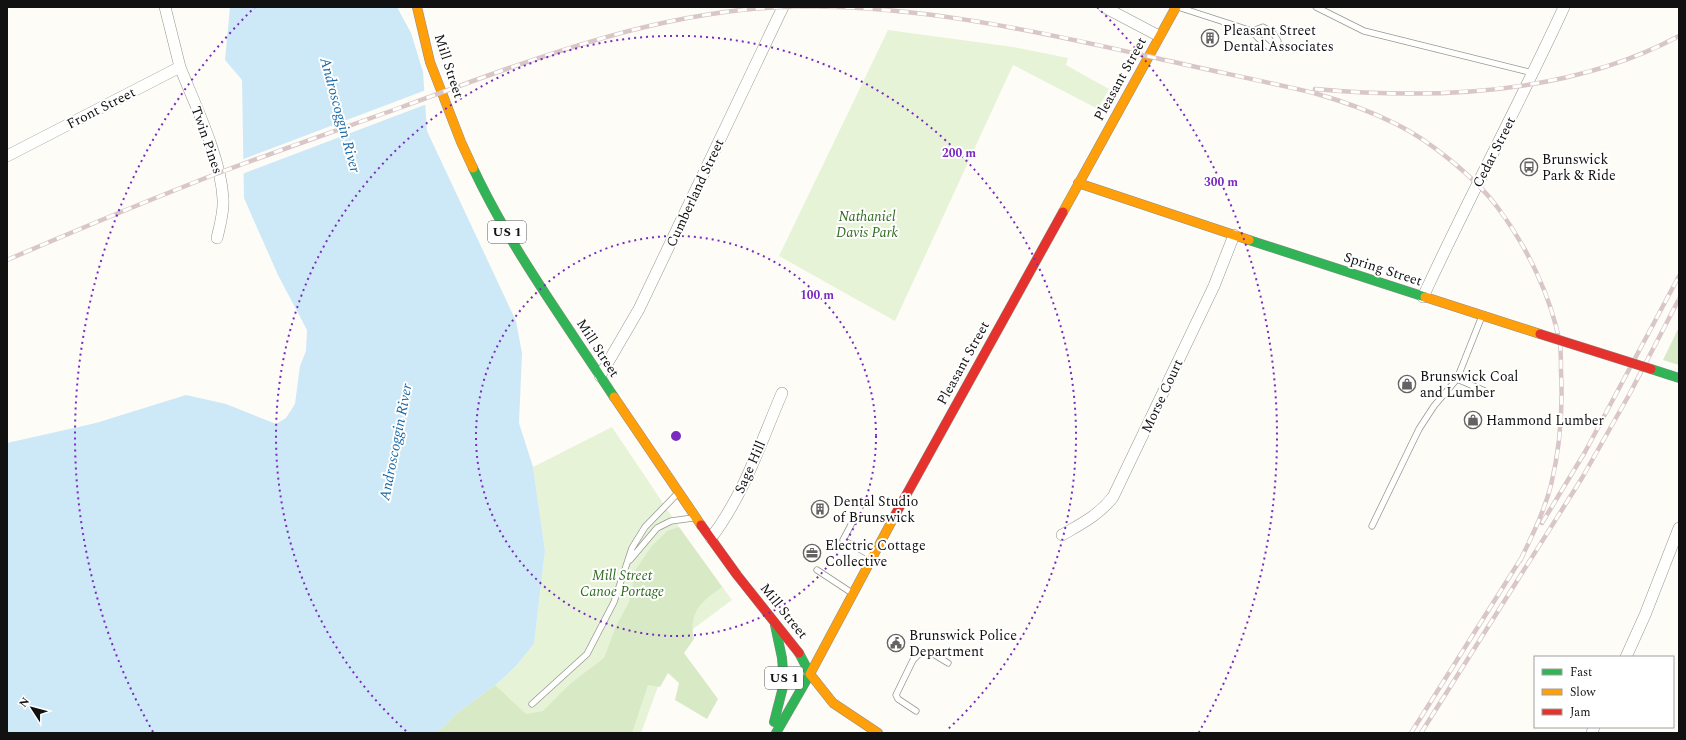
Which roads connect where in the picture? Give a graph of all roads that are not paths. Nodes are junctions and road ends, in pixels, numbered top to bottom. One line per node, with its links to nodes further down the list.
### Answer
1 (165, 7): 10 (street)
2 (417, 7): 18 (main road, Mill Street / US 1)
3 (784, 7): 18 (street, Cumberland Street)
4 (1104, 7): 9 (street)
5 (1177, 7): 8 (lane); 9 (main road, Pleasant Street)
6 (1316, 7): 11 (lane)
7 (1564, 7): 11 (street, Cedar Street)
8 (1252, 31)
9 (1159, 36): 13 (main road, Pleasant Street)
10 (180, 67): 12 (street, Front Street); 15 (street, Twin Pines)
11 (1534, 73): 16 (street, Cedar Street)
12 (8, 152)
13 (1078, 183): 14 (main road, Spring Street); 30 (main road, Pleasant Street)
14 (1234, 235): 16 (main road, Spring Street); 28 (street, Morse Court)
15 (217, 238)
16 (1424, 297): 17 (main road, Spring Street)
17 (1482, 316): 19 (main road, Spring Street, bridge); 20 (lane)
18 (600, 376): 23 (main road, Mill Street / US 1)
19 (1679, 378)
20 (1457, 379): 21 (lane); 26 (lane)
21 (1485, 391)
22 (782, 393): 29 (street, Sage Hill)
23 (678, 493): 24 (main road, Mill Street / US 1); 31 (lane)
24 (697, 518): 29 (main road, Mill Street / US 1); 31 (lane)
25 (853, 521): 30 (lane)
26 (1372, 526)
27 (1679, 528): 35 (street)
28 (1062, 535)
29 (711, 538): 34 (main road, Mill Street / US 1)
30 (872, 556): 33 (main road, Pleasant Street)
31 (626, 565): 38 (lane)
32 (817, 570): 33 (lane)
33 (852, 594): 37 (main road, Pleasant Street)
34 (774, 622): 37 (main road, Mill Street); 40 (main road, US 1)
35 (1626, 656)
36 (948, 664): 39 (lane)
37 (810, 674): 41 (main road, Pleasant Street); 42 (main road, Mill Street)
38 (532, 704)
39 (916, 711)
40 (771, 733)
41 (776, 733)
42 (878, 733)

